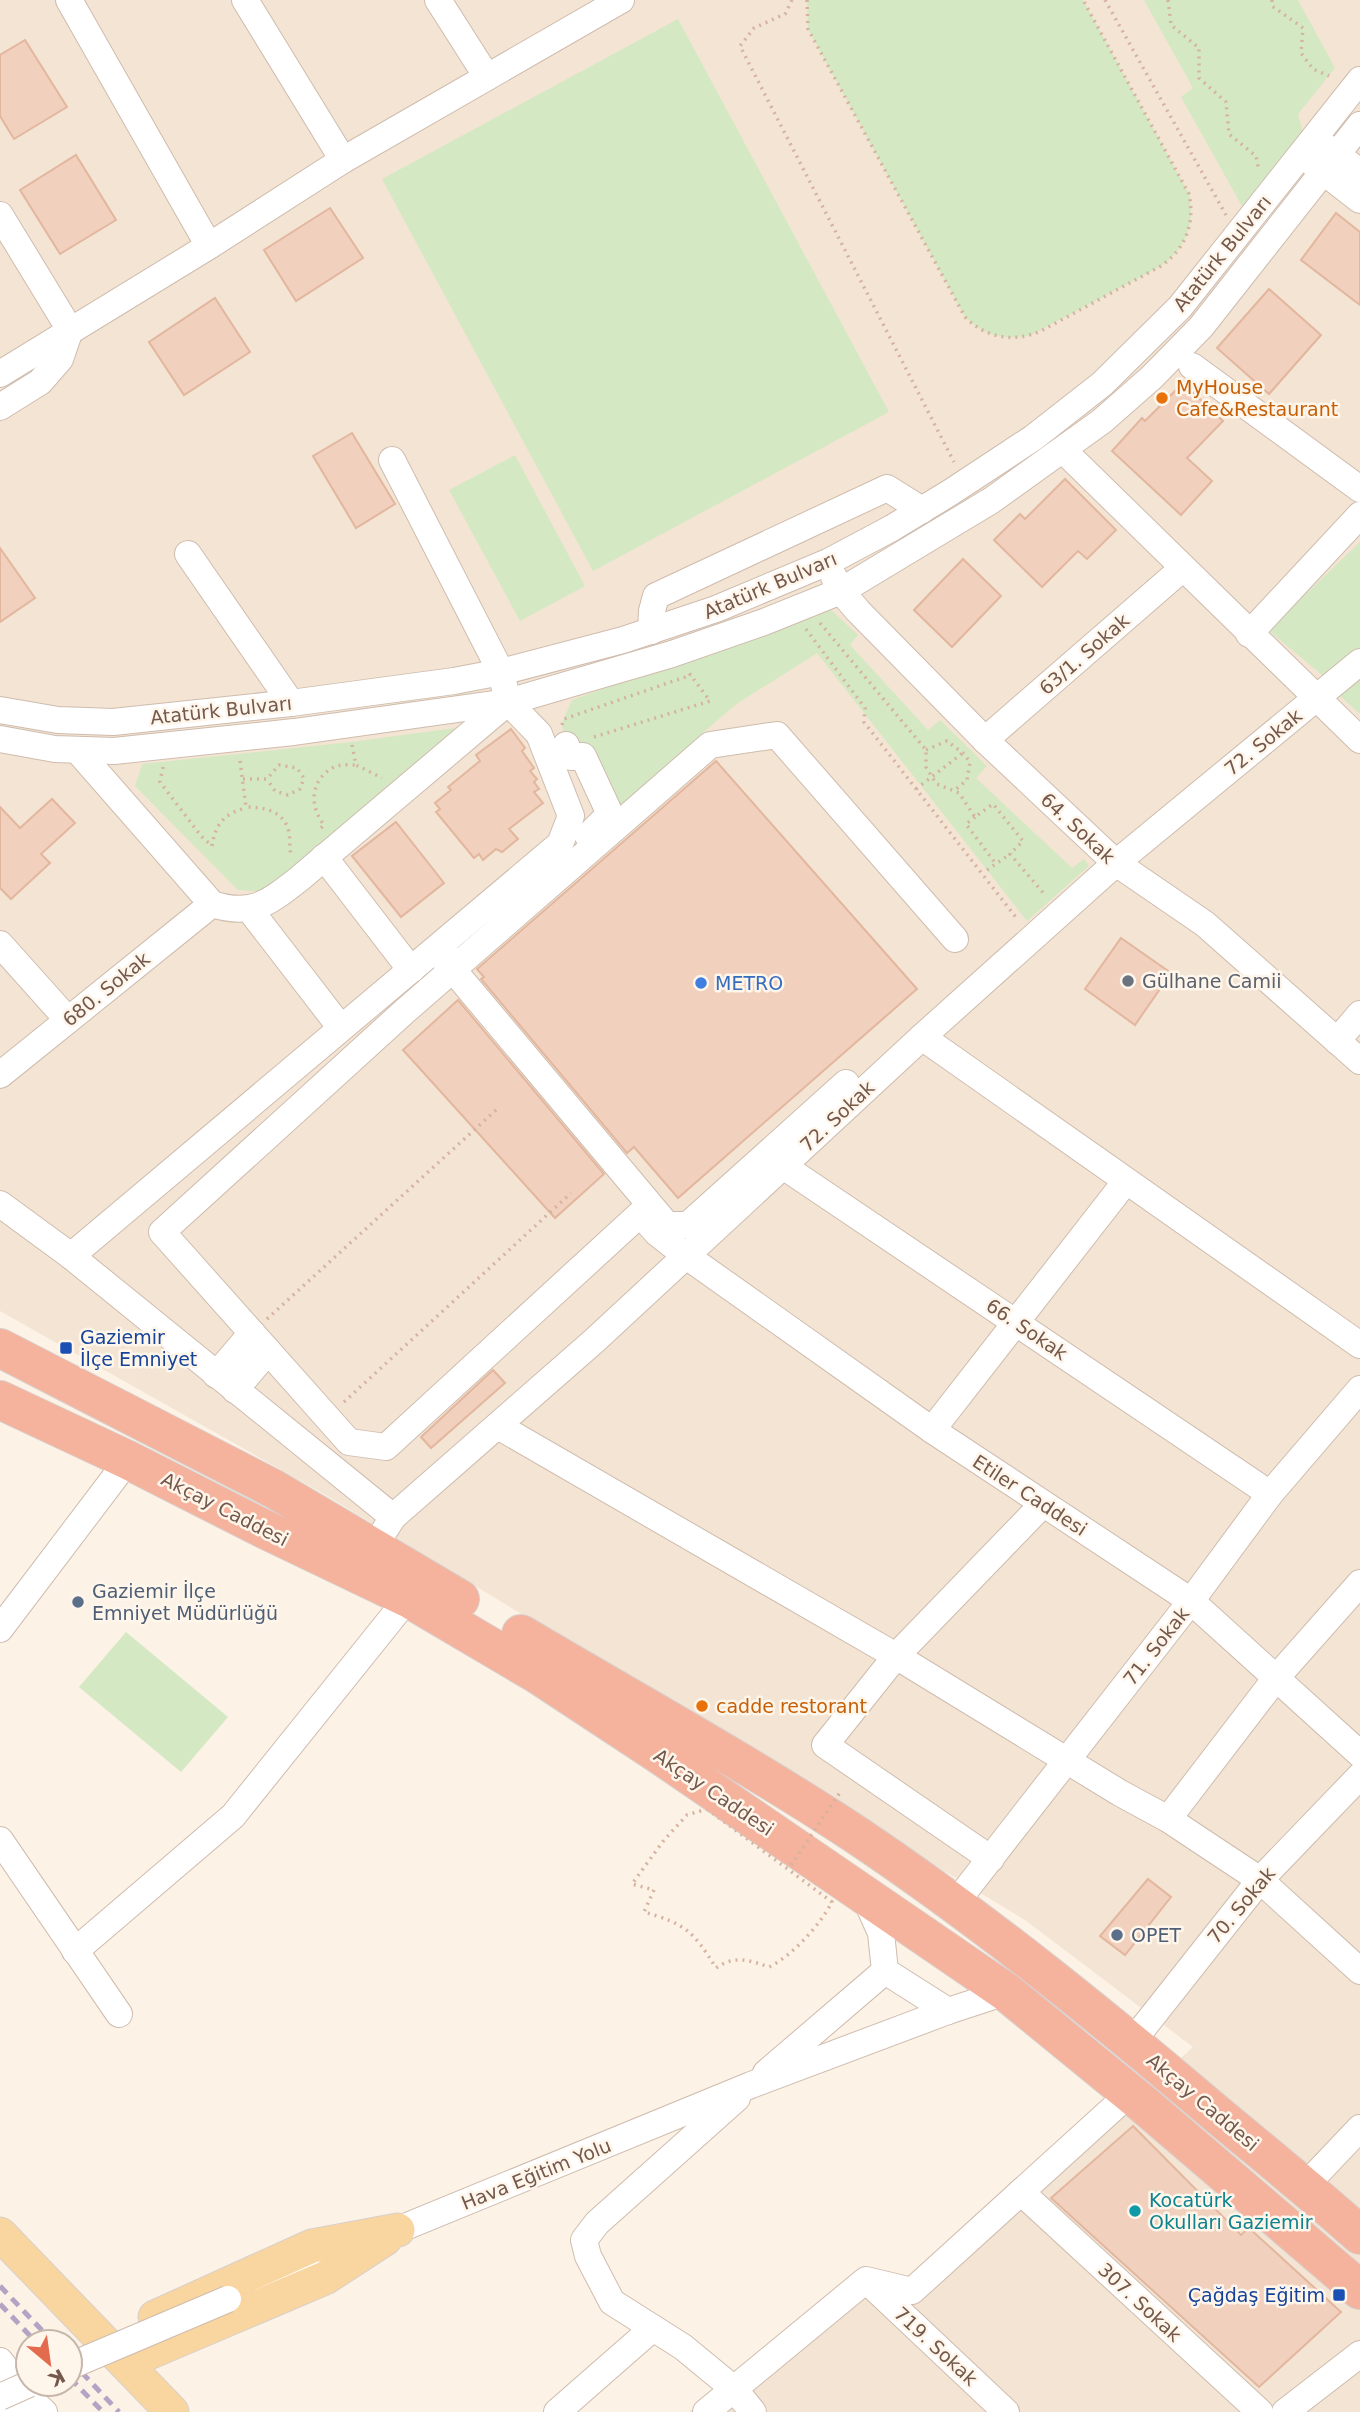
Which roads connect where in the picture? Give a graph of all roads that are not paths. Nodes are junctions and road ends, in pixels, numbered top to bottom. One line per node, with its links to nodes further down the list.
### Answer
1 (69, 0): 15 (street)
2 (245, 0): 9 (street)
3 (438, 0): 5 (street)
4 (621, 0): 5 (street)
5 (487, 77): 9 (street)
6 (1360, 80): 8 (street, Atatürk Bulvarı)
7 (1360, 125): 10 (street, Atatürk Bulvarı)
8 (1307, 146): 10 (street); 23 (street, Atatürk Bulvarı)
9 (343, 160): 15 (street)
10 (1330, 163): 11 (street); 12 (street); 20 (street, Atatürk Bulvarı)
11 (1360, 172)
12 (1360, 200)
13 (0, 215): 14 (street)
14 (7, 241): 16 (street)
15 (209, 246): 16 (street)
16 (70, 330): 18 (street); 19 (street)
17 (1192, 366): 22 (street)
18 (0, 374)
19 (0, 407)
20 (1063, 450): 27 (street); 28 (street, Atatürk Bulvarı)
21 (392, 460): 32 (street)
22 (1360, 489)
23 (922, 510): 26 (street, Atatürk Bulvarı); 29 (street)
24 (1360, 515): 30 (street)
25 (188, 554): 35 (street)
26 (828, 562): 28 (street, 64. Sokak); 29 (street, Atatürk Bulvarı)
27 (1183, 568): 30 (street); 40 (street, 63/1. Sokak)
28 (841, 591): 34 (street, Atatürk Bulvarı); 40 (street, 64. Sokak)
29 (652, 631): 32 (street, Atatürk Bulvarı)
30 (1250, 634): 33 (street)
31 (1360, 662): 33 (street, 72. Sokak)
32 (500, 672): 34 (street); 35 (street, Atatürk Bulvarı)
33 (1316, 699): 39 (street); 43 (street, 72. Sokak)
34 (508, 702): 41 (street, Atatürk Bulvarı); 42 (street); 49 (street)
35 (290, 703): 36 (street, Atatürk Bulvarı)
36 (0, 710)
37 (565, 732): 50 (street)
38 (0, 739): 41 (street, Atatürk Bulvarı)
39 (1360, 740)
40 (977, 743): 43 (street, 64. Sokak)
41 (78, 751): 44 (street)
42 (319, 845): 45 (street); 49 (street)
43 (1116, 863): 54 (street, 72. Sokak); 55 (street, 64. Sokak)
44 (212, 904): 45 (street); 52 (street, 680. Sokak)
45 (250, 910): 53 (street)
46 (1022, 925): 50 (street)
47 (956, 939): 50 (street)
48 (0, 944): 52 (street)
49 (411, 970): 53 (street)
50 (453, 970): 64 (street)
51 (1360, 1014): 55 (street)
52 (68, 1020): 57 (street, 680. Sokak)
53 (341, 1028): 62 (street)
54 (922, 1037): 58 (street, 72. Sokak); 59 (street)
55 (1337, 1041): 56 (street, 64. Sokak)
56 (1360, 1061)
57 (0, 1074)
58 (783, 1166): 61 (street, 72. Sokak); 63 (street, 66. Sokak)
59 (1126, 1181): 63 (street); 65 (street)
60 (0, 1203): 62 (street)
61 (685, 1255): 64 (street, Etiler Caddesi); 70 (street, 72. Sokak); 71 (street, Etiler Caddesi)
62 (71, 1256): 67 (street)
63 (1017, 1321): 71 (street); 73 (street, 66. Sokak)
64 (260, 1342): 67 (street)
65 (1360, 1345)
66 (0, 1348): 75 (highway, Akçay Caddesi)
67 (226, 1382): 75 (street)
68 (1360, 1389): 73 (street, 71. Sokak)
69 (0, 1400): 72 (highway, Akçay Caddesi)
70 (498, 1426): 75 (street, 72. Sokak); 80 (street)
71 (932, 1430): 74 (street, Etiler Caddesi)
72 (128, 1460): 77 (highway, Akçay Caddesi); 79 (street)
73 (1270, 1494): 78 (street, 71. Sokak)
74 (1043, 1504): 78 (street, Etiler Caddesi); 80 (street)
75 (383, 1532): 90 (highway, Akçay Caddesi)
76 (1360, 1583): 81 (street)
77 (408, 1598): 89 (highway, Akçay Caddesi); 91 (street)
78 (1191, 1601): 81 (street, Etiler Caddesi); 83 (street, 71. Sokak)
79 (0, 1629)
80 (896, 1656): 83 (street); 87 (street)
81 (1276, 1678): 82 (street, Etiler Caddesi); 85 (street)
82 (1360, 1754)
83 (1068, 1759): 85 (street); 87 (street, 71. Sokak)
84 (1360, 1776): 88 (street, 70. Sokak)
85 (1168, 1819): 88 (street)
86 (0, 1840): 91 (street)
87 (991, 1859): 90 (street, 71. Sokak)
88 (1260, 1880): 93 (street); 97 (street, 70. Sokak)
89 (865, 1896): 92 (street); 94 (highway, Akçay Caddesi)
90 (954, 1905): 97 (highway, Akçay Caddesi)
91 (75, 1951): 96 (street)
92 (885, 1971): 95 (street); 98 (street)
93 (1360, 1971)
94 (1006, 1992): 95 (street, Hava Eğitim Yolu); 99 (highway, Akçay Caddesi)
95 (948, 2011): 98 (street, Hava Eğitim Yolu)
96 (119, 2014)
97 (1132, 2042): 101 (highway, Akçay Caddesi)
98 (751, 2085): 103 (street, Hava Eğitim Yolu); 108 (street)
99 (1130, 2093): 102 (street); 107 (highway, Akçay Caddesi)
100 (1360, 2128): 101 (street)
101 (1305, 2186): 105 (highway, Akçay Caddesi)
102 (1021, 2192): 106 (street); 122 (street, 307. Sokak)
103 (398, 2230): 109 (main road); 112 (street, Hava Eğitim Yolu, bridge)
104 (0, 2234): 109 (main road)
105 (1360, 2235)
106 (866, 2280): 113 (street); 121 (street, 719. Sokak)
107 (1360, 2290)
108 (653, 2328): 113 (street); 118 (street)
109 (114, 2352): 117 (main road)
110 (1360, 2354): 123 (street)
111 (0, 2361): 115 (street)
112 (84, 2361)
113 (734, 2389): 119 (street); 120 (street)
114 (0, 2396): 115 (street, bridge)
115 (35, 2399): 116 (street)
116 (5, 2412)
117 (172, 2412)
118 (557, 2412)
119 (706, 2412)
120 (753, 2412)
121 (1006, 2412)
122 (1260, 2412)
123 (1285, 2412)

